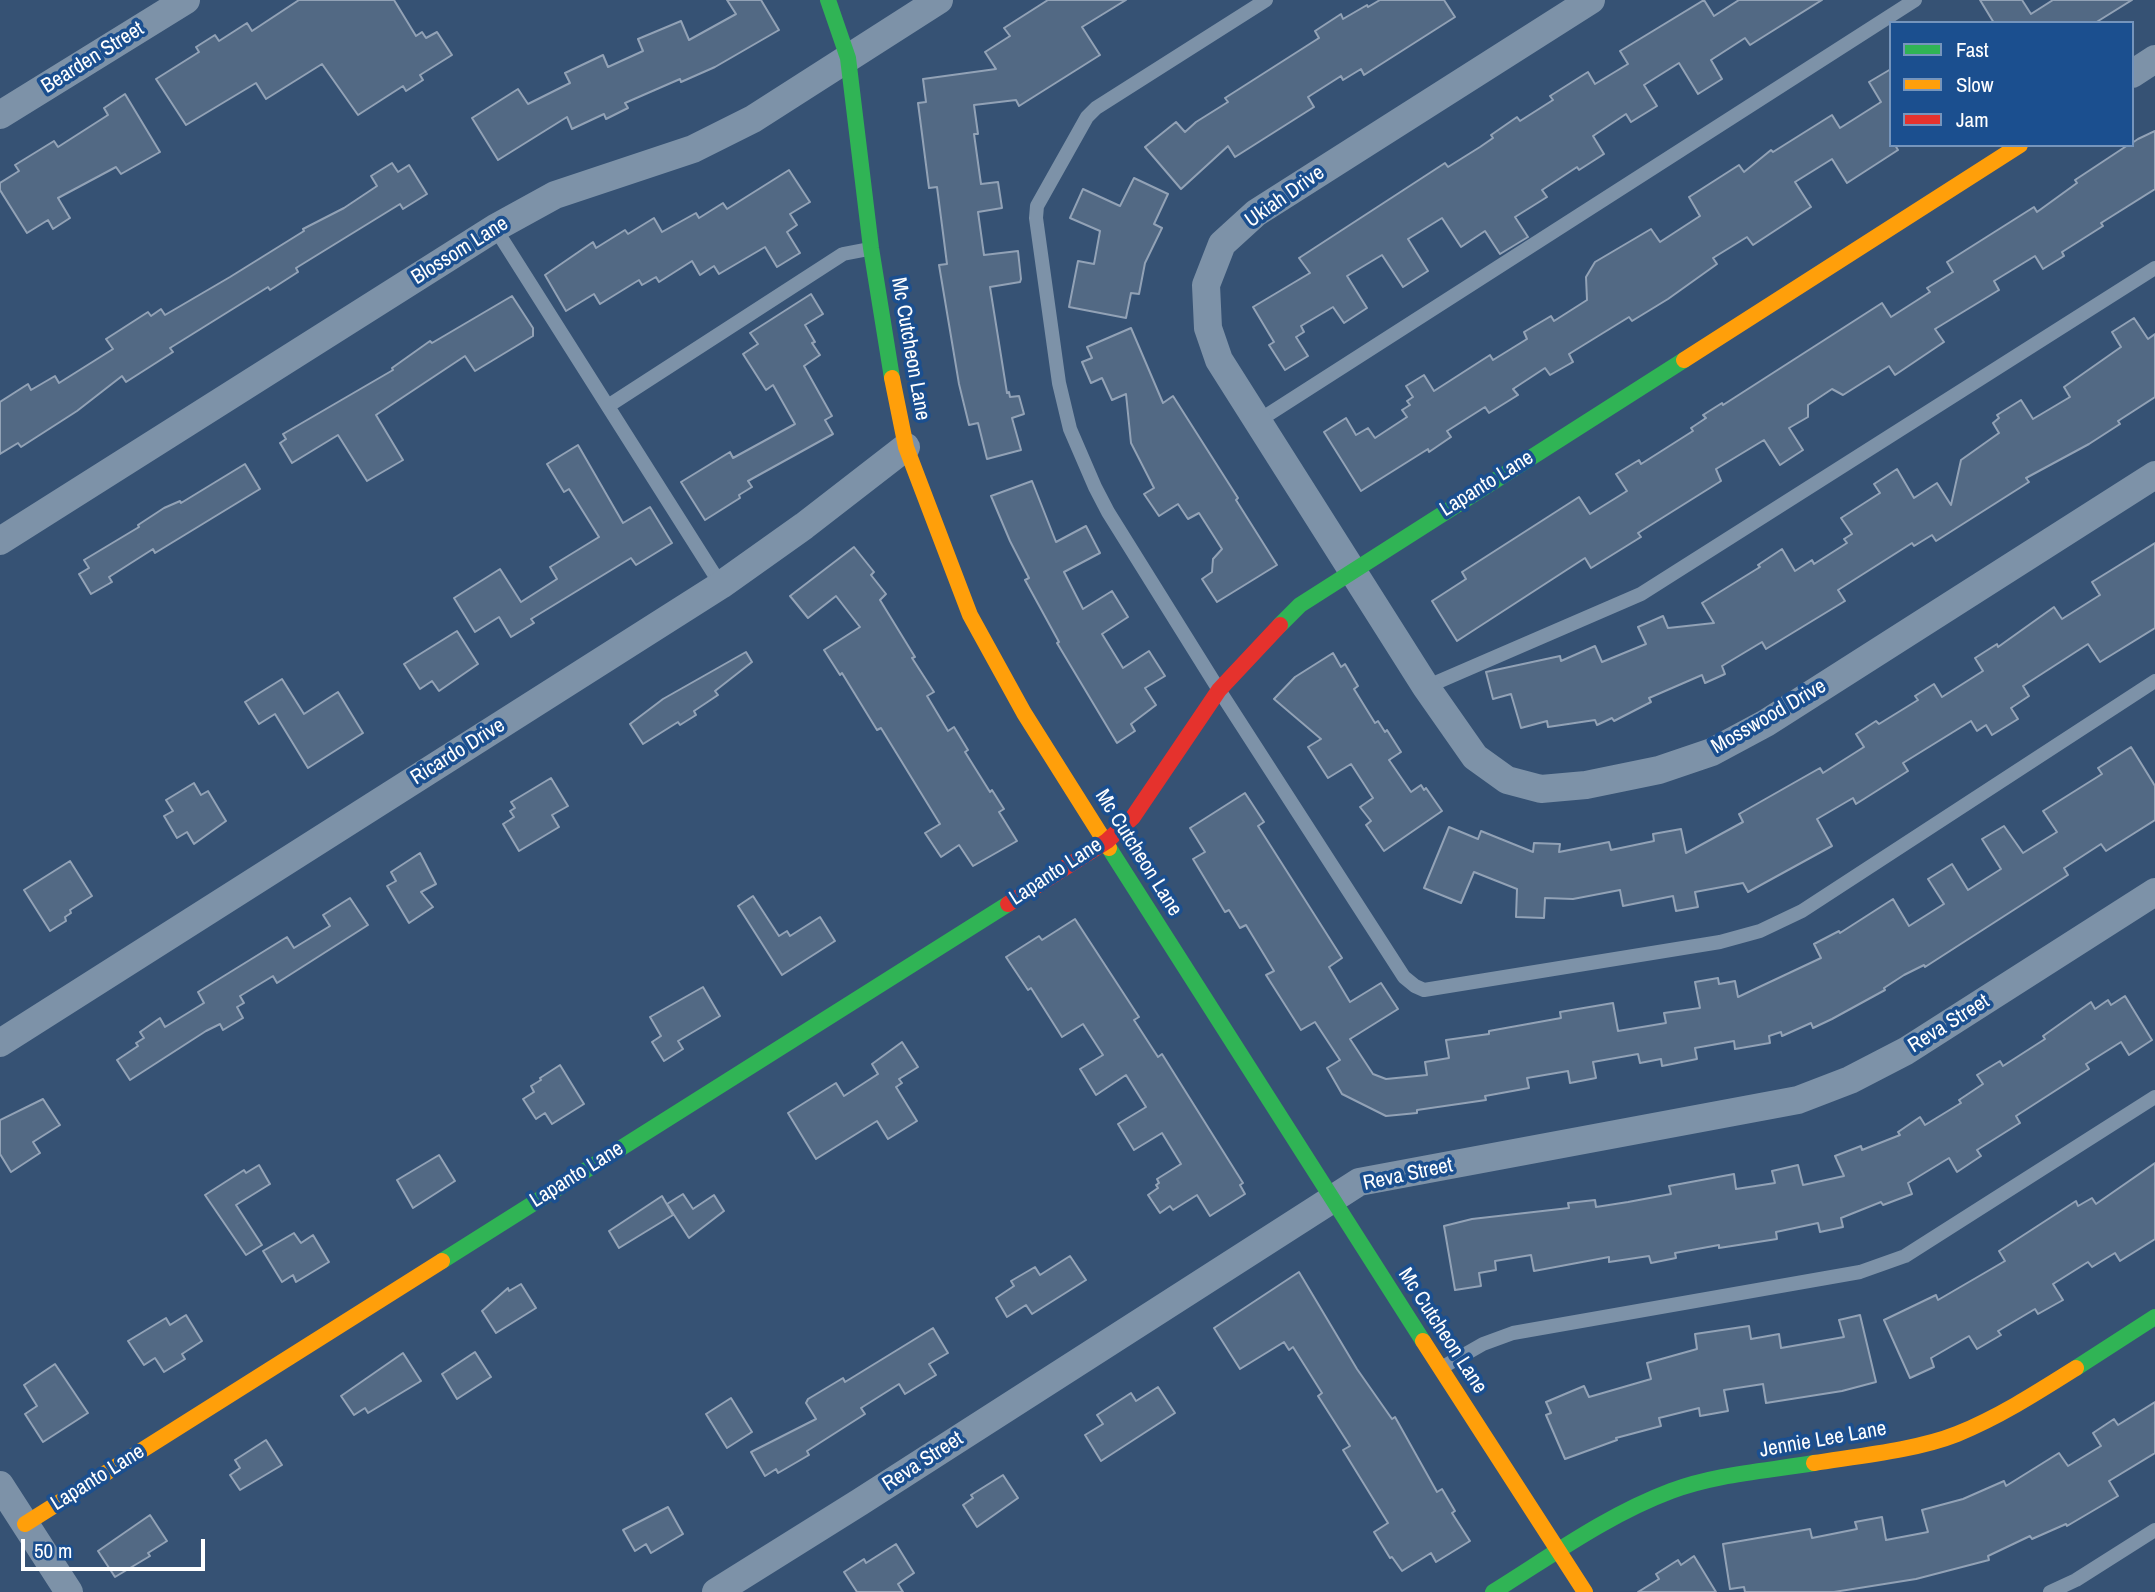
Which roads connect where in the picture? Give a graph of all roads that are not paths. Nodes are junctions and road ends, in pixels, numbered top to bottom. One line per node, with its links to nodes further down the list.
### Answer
1 (186, 0): 10 (street, Bearden Street)
2 (828, 0): 7 (street, Mc Cutcheon Lane)
3 (939, 0): 7 (street, Blossom Lane)
4 (1266, 0): 24 (lane)
5 (1591, 0): 16 (street, Ukiah Drive)
6 (1915, 0): 16 (lane)
7 (848, 58): 12 (street, Blossom Lane); 13 (street, Mc Cutcheon Lane)
8 (2155, 59): 9 (street)
9 (2134, 73)
10 (0, 115)
11 (2017, 147): 20 (street, Lapanto Lane)
12 (495, 228): 15 (lane); 19 (street, Blossom Lane)
13 (871, 248): 15 (lane); 17 (street, Mc Cutcheon Lane)
14 (2155, 268): 23 (lane)
15 (608, 406): 21 (lane)
16 (1258, 421): 20 (street, Ukiah Drive)
17 (906, 447): 21 (street, Ricardo Drive); 25 (street, Mc Cutcheon Lane)
18 (2155, 475): 23 (street, Mosswood Drive)
19 (0, 541)
20 (1352, 570): 23 (street, Mosswood Drive); 24 (street, Lapanto Lane)
21 (721, 585): 27 (street, Ricardo Drive)
22 (2155, 681): 24 (lane)
23 (1426, 687)
24 (1219, 690): 25 (street, Lapanto Lane)
25 (1107, 841): 29 (street, Mc Cutcheon Lane); 33 (street, Lapanto Lane)
26 (2155, 892): 29 (street, Reva Street)
27 (0, 1043)
28 (2155, 1097): 31 (lane)
29 (1331, 1199): 31 (street, Mc Cutcheon Lane); 37 (street, Reva Street)
30 (2155, 1317): 35 (street, Jennie Lee Lane)
31 (1440, 1368): 35 (street, Mc Cutcheon Lane)
32 (0, 1485): 33 (street)
33 (25, 1524): 36 (street)
34 (2155, 1530): 40 (lane)
35 (1560, 1550): 38 (street, Jennie Lee Lane); 39 (street, Mc Cutcheon Lane)
36 (69, 1592)
37 (716, 1592)
38 (1493, 1592)
39 (1586, 1592)
40 (2050, 1592)

